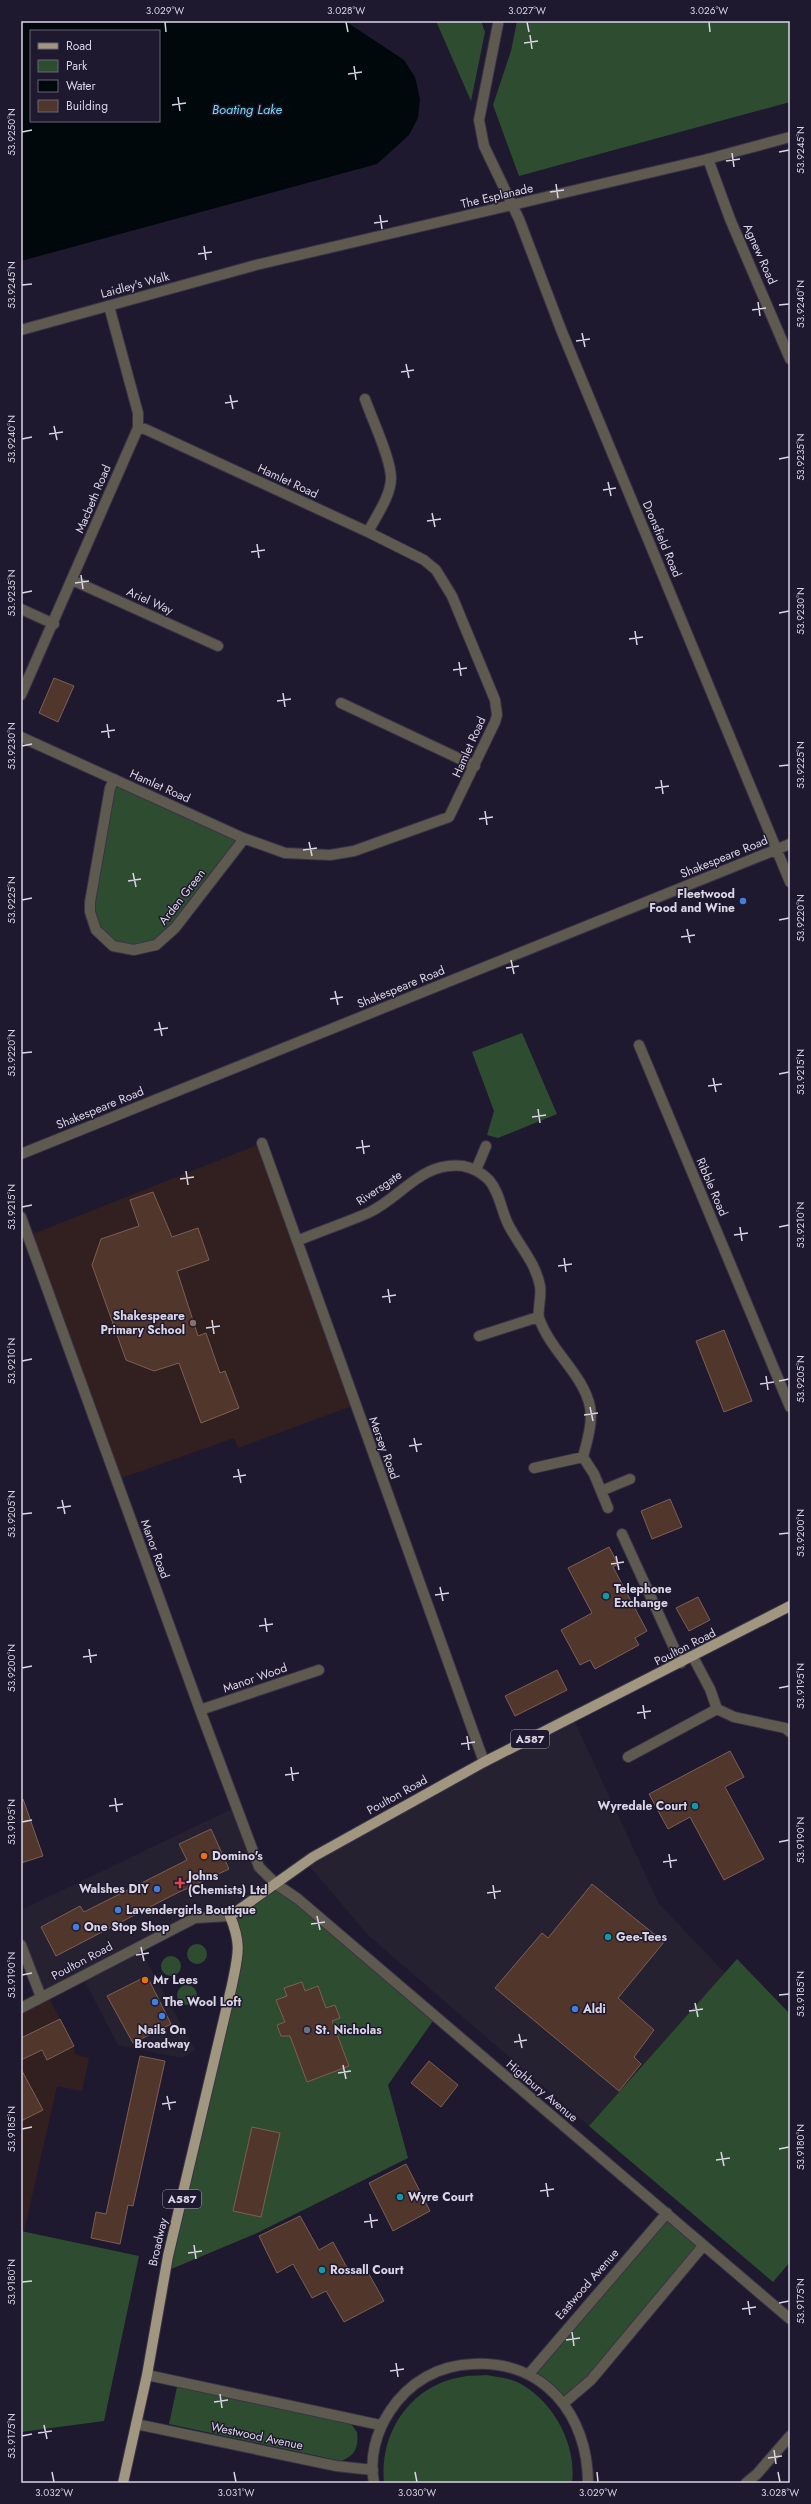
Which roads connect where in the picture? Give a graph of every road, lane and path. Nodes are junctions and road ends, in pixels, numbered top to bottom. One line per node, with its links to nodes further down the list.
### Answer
1 (498, 24): 4 (street, Dronsfield Road)
2 (790, 137): 3 (street, The Esplanade)
3 (708, 160): 4 (street, The Esplanade); 8 (street, Agnew Road)
4 (513, 206): 5 (street, The Esplanade); 23 (street, Dronsfield Road)
5 (256, 266): 6 (street, Laidley's Walk)
6 (109, 306): 7 (street, Laidley's Walk); 10 (street, Macbeth Road)
7 (21, 330)
8 (790, 359)
9 (364, 399): 11 (street)
10 (138, 428): 11 (street, Hamlet Road); 12 (street, Macbeth Road)
11 (368, 532): 19 (street, Hamlet Road)
12 (72, 580): 14 (street, Macbeth Road); 15 (street, Ariel Way)
13 (21, 609): 14 (street)
14 (54, 624): 16 (street, Macbeth Road)
15 (218, 646)
16 (21, 695)
17 (341, 703): 19 (street)
18 (21, 737): 20 (street, Hamlet Road)
19 (475, 766): 21 (street, Hamlet Road)
20 (114, 779): 21 (street, Hamlet Road); 21 (street, Arden Green)
21 (243, 838)
22 (790, 844): 23 (street, Shakespeare Road)
23 (777, 850): 24 (street, Dronsfield Road); 28 (street, Shakespeare Road)
24 (790, 882)
25 (639, 1045): 34 (street, Ribble Road)
26 (262, 1143): 31 (street, Mersey Road)
27 (486, 1146): 29 (street)
28 (21, 1154)
29 (476, 1170): 31 (street, Riversgate); 32 (street)
30 (21, 1217): 46 (street, Manor Road)
31 (297, 1240): 49 (street, Mersey Road)
32 (538, 1317): 33 (street); 35 (street)
33 (478, 1336)
34 (790, 1407)
35 (583, 1457): 36 (street); 38 (street)
36 (534, 1468)
37 (630, 1479): 38 (street)
38 (600, 1491): 39 (street)
39 (608, 1508)
40 (622, 1534): 43 (street)
41 (790, 1606): 42 (main road, Poulton Road / A587)
42 (693, 1657): 43 (main road, Poulton Road / A587); 45 (street)
43 (681, 1664): 49 (main road, Poulton Road / A587)
44 (319, 1670): 46 (street, Manor Wood)
45 (717, 1709): 47 (street); 48 (street)
46 (200, 1710): 50 (street, Manor Road)
47 (790, 1732)
48 (628, 1756)
49 (484, 1762): 50 (main road, Poulton Road / A587)
50 (276, 1884): 51 (main road, Poulton Road / A587); 55 (street, Highbury Avenue)
51 (230, 1916): 53 (street, Poulton Road); 59 (main road, Broadway / A587)
52 (21, 1945): 53 (street)
53 (41, 1997): 54 (street, Poulton Road)
54 (21, 2008)
55 (667, 2213): 56 (street, Highbury Avenue); 58 (street, Eastwood Avenue)
56 (703, 2246): 57 (street, Highbury Avenue); 60 (street)
57 (790, 2319)
58 (529, 2374): 60 (street); 62 (street)
59 (147, 2375): 61 (main road, Broadway / A587); 62 (street)
60 (564, 2403): 67 (street)
61 (136, 2424): 64 (street, Westwood Avenue); 65 (main road, Broadway / A587)
62 (380, 2425): 64 (street)
63 (790, 2436): 68 (street)
64 (373, 2470): 66 (street)
65 (123, 2483)
66 (374, 2483)
67 (588, 2483)
68 (746, 2483)

